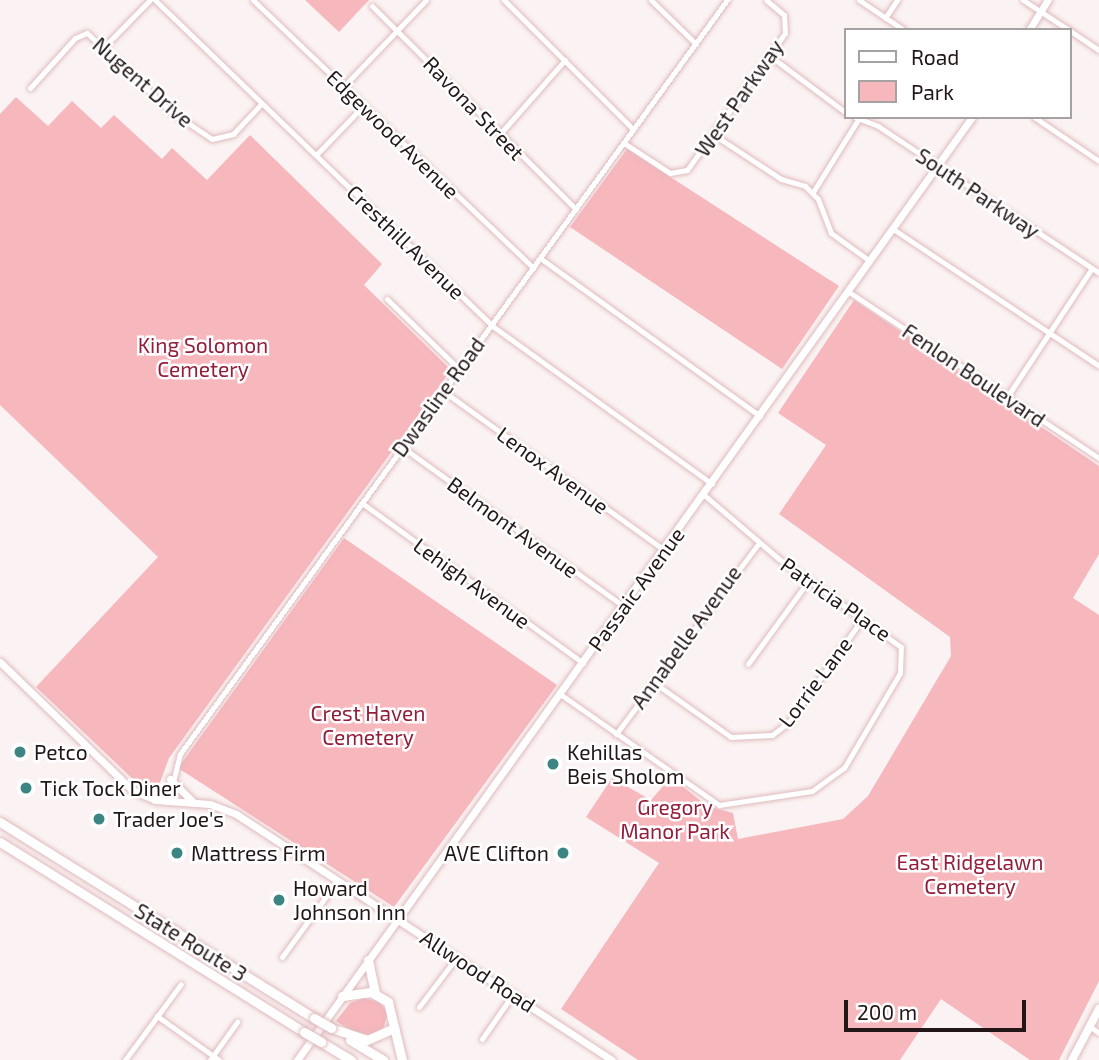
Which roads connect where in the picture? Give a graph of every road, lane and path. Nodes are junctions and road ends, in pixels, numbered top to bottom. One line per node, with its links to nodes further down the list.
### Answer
1 (152, 0): 21 (street); 27 (street, Cresthill Avenue)
2 (253, 0): 25 (street, Edgewood Avenue)
3 (426, 0): 18 (street)
4 (504, 0): 24 (street)
5 (651, 0): 20 (street)
6 (727, 0): 20 (street, Dwasline Road)
7 (766, 0): 23 (street, West Parkway)
8 (859, 0): 14 (street)
9 (897, 0): 14 (street)
10 (1023, 0): 13 (street)
11 (1048, 0): 13 (street)
12 (372, 6): 18 (street, Ravona Street)
13 (1041, 11): 16 (street); 17 (street)
14 (885, 18): 15 (street)
15 (901, 28)
16 (1029, 28)
17 (1066, 28)
18 (398, 30): 25 (street); 35 (street, Ravona Street)
19 (1071, 31): 22 (street)
20 (696, 44): 34 (street, Dwasline Road)
21 (104, 47): 26 (street, Nugent Drive); 27 (street, Nugent Drive)
22 (1099, 50)
23 (770, 56): 29 (street); 36 (street, West Parkway)
24 (565, 60): 34 (street); 35 (street)
25 (343, 87): 28 (street, Edgewood Avenue)
26 (30, 88)
27 (262, 103): 38 (street, Cresthill Avenue)
28 (363, 106): 38 (street); 46 (street, Edgewood Avenue)
29 (844, 111)
30 (856, 119): 41 (street)
31 (859, 119): 40 (street, South Parkway)
32 (971, 119): 40 (street, Passaic Avenue)
33 (1037, 119): 39 (street)
34 (634, 129): 37 (street, Dwasline Road)
35 (499, 135): 42 (street, Ravona Street)
36 (714, 135): 37 (street, West Parkway); 41 (street)
37 (624, 143): 42 (street, Dwasline Road)
38 (316, 155): 51 (street, Cresthill Avenue)
39 (1098, 158)
40 (938, 166): 43 (street, Passaic Avenue); 47 (street, South Parkway)
41 (813, 192): 45 (street)
42 (576, 209): 44 (street, Dwasline Road)
43 (893, 229): 45 (street, Passaic Avenue); 52 (street)
44 (540, 258): 46 (street, Dwasline Road); 57 (street)
45 (870, 261): 49 (street, Passaic Avenue)
46 (533, 268): 51 (street, Dwasline Road)
47 (1092, 268): 48 (street, South Parkway); 52 (street)
48 (1099, 273)
49 (849, 292): 56 (street, Fenlon Boulevard); 57 (street, Passaic Avenue)
50 (387, 299): 54 (street)
51 (491, 325): 54 (street, Dwasline Road); 60 (street, Cresthill Avenue)
52 (1049, 333): 53 (street); 56 (street)
53 (1099, 366)
54 (459, 369): 55 (street, Dwasline Road)
55 (443, 391): 58 (street, Dwasline Road); 64 (street, Lenox Avenue)
56 (1007, 397): 59 (street, Fenlon Boulevard)
57 (760, 416): 60 (street, Passaic Avenue)
58 (402, 447): 62 (street, Dwasline Road); 66 (street, Belmont Avenue)
59 (1099, 458)
60 (712, 484): 61 (street, Passaic Avenue)
61 (704, 495): 63 (street, Patricia Place); 64 (street, Passaic Avenue)
62 (362, 503): 69 (street, Lehigh Avenue); 74 (street, Dwasline Road)
63 (759, 542): 65 (street, Patricia Place); 71 (street, Annabelle Avenue)
64 (664, 550): 66 (street, Passaic Avenue)
65 (809, 580): 67 (street, Patricia Place); 70 (street)
66 (623, 607): 69 (street, Passaic Avenue)
67 (863, 618): 71 (street, Lorrie Lane); 73 (street, Patricia Place)
68 (0, 662): 75 (street, Allwood Road)
69 (583, 663): 72 (street, Passaic Avenue)
70 (748, 664)
71 (653, 682): 73 (street, Annabelle Avenue)
72 (560, 694): 73 (street, Patricia Place); 80 (street, Passaic Avenue)
73 (616, 733)
74 (170, 779): 75 (street, Dwasline Road); 76 (street)
75 (168, 802): 76 (street, Allwood Road)
76 (193, 802): 79 (street, Allwood Road)
77 (0, 822): 93 (highway, State Route 3, bridge)
78 (0, 842): 97 (highway, State Route 3, bridge)
79 (338, 880): 80 (street, Allwood Road); 81 (street)
80 (398, 919): 82 (street, Allwood Road); 83 (street, Passaic Avenue)
81 (282, 957)
82 (457, 957): 87 (street, Allwood Road); 88 (street)
83 (368, 960): 85 (street, Passaic Avenue); 86 (highway)
84 (181, 984): 90 (street)
85 (344, 993): 86 (highway); 100 (street, Passaic Avenue)
86 (375, 993): 94 (highway)
87 (513, 994): 96 (street); 105 (street, Allwood Road)
88 (419, 1007)
89 (1099, 1009): 92 (main road)
90 (157, 1016): 98 (street); 99 (street)
91 (237, 1022): 98 (street)
92 (1089, 1026): 95 (street); 106 (main road)
93 (331, 1028): 94 (highway); 103 (highway, State Route 3)
94 (394, 1028): 104 (highway)
95 (1099, 1033)
96 (482, 1039)
97 (321, 1042): 101 (highway); 102 (highway, State Route 3)
98 (214, 1059)
99 (125, 1060)
100 (297, 1060)
101 (342, 1060)
102 (351, 1060)
103 (383, 1060)
104 (401, 1060)
105 (612, 1060)
106 (1073, 1060)

